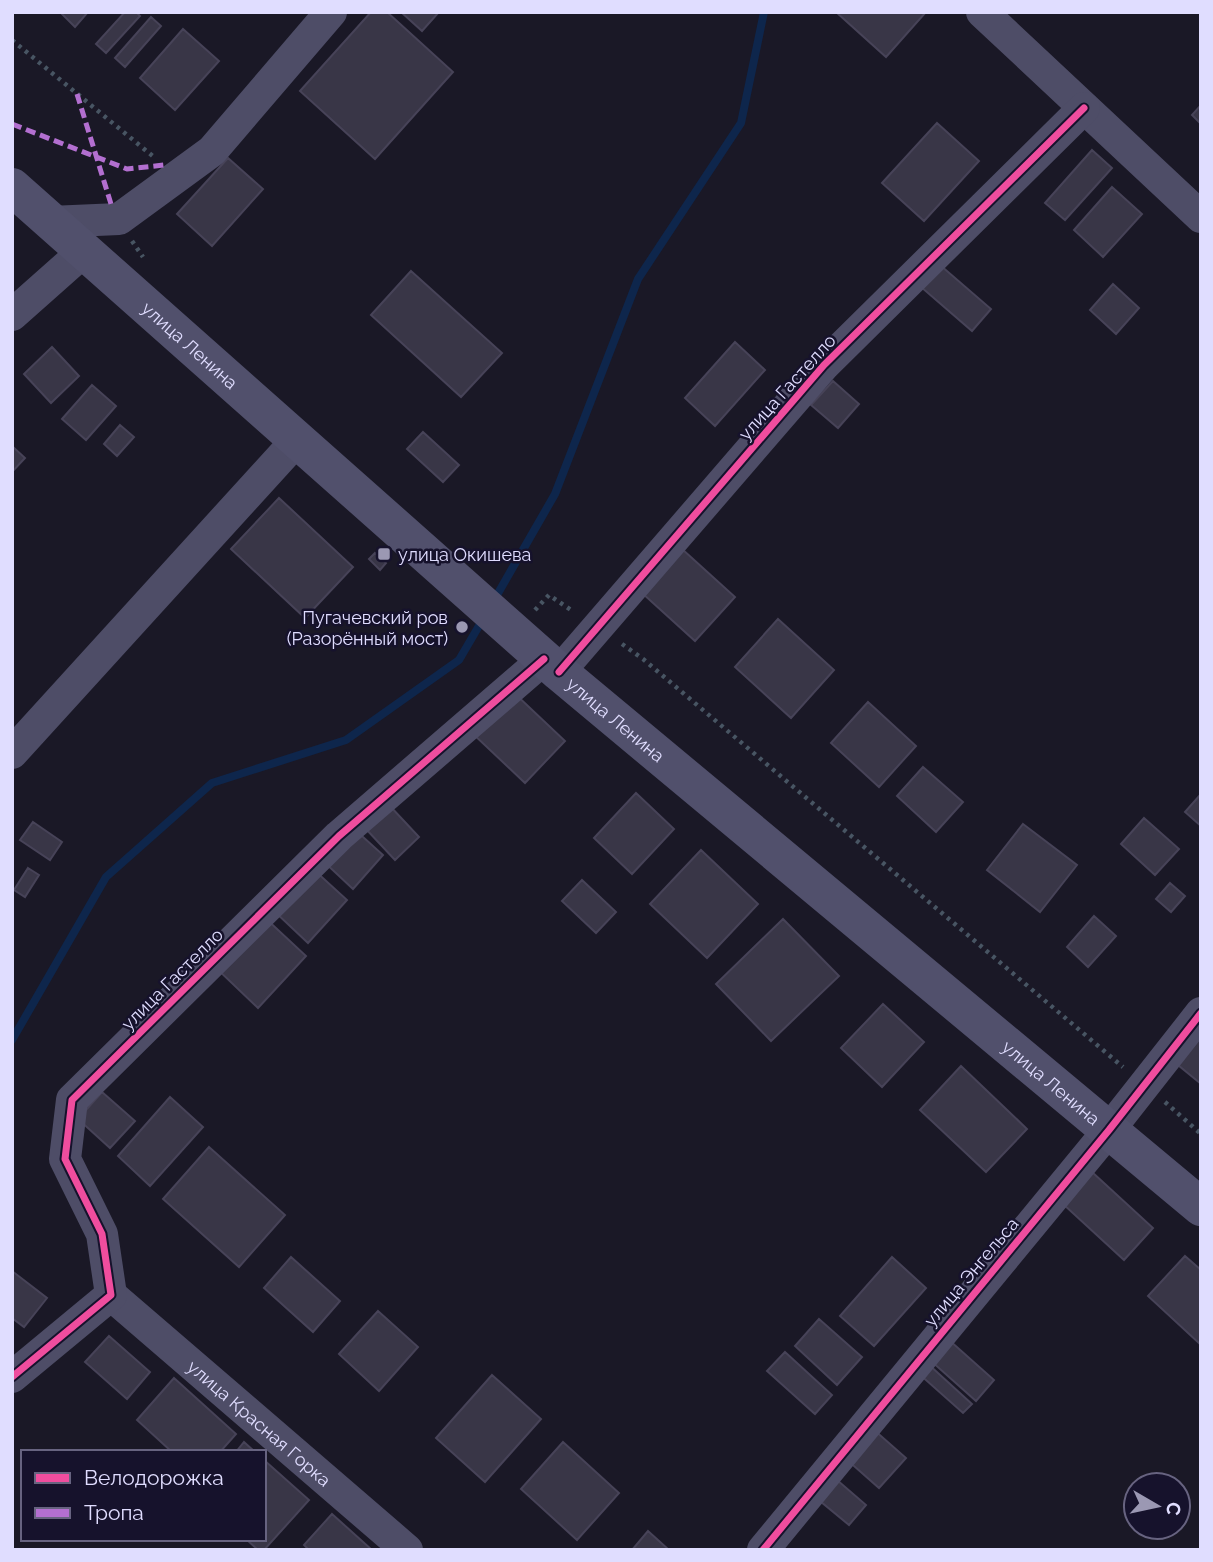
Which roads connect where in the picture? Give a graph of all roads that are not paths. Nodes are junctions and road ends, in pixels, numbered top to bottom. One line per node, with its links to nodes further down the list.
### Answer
1 (331, 12): 6 (street)
2 (982, 12): 3 (street)
3 (1084, 108): 5 (street); 10 (street, улица Гастелло)
4 (12, 187): 6 (main road, улица Ленина)
5 (1201, 216)
6 (50, 222): 7 (main road, улица Ленина)
7 (83, 252): 8 (street); 9 (main road, улица Ленина)
8 (12, 315)
9 (297, 440): 10 (main road, улица Ленина); 11 (street)
10 (551, 666): 13 (main road, улица Ленина); 15 (street, улица Гастелло)
11 (12, 753)
12 (1201, 1013): 13 (street, улица Энгельса)
13 (1109, 1130): 14 (main road, улица Ленина); 18 (street, улица Энгельса)
14 (1201, 1208)
15 (111, 1295): 16 (street); 17 (street, улица Красная Горка)
16 (12, 1377)
17 (407, 1550)
18 (762, 1550)

